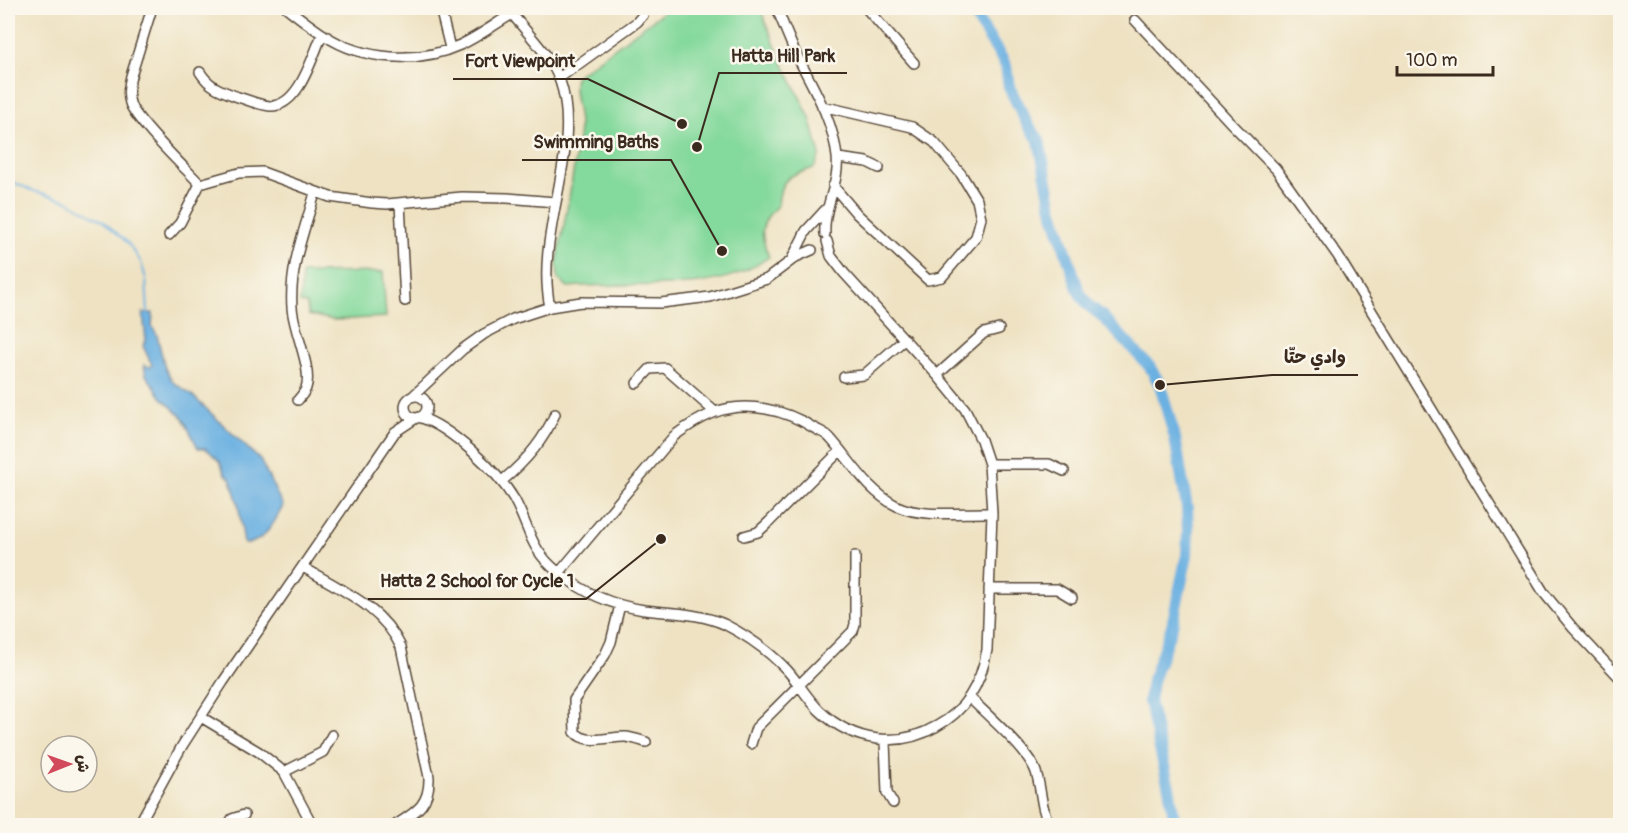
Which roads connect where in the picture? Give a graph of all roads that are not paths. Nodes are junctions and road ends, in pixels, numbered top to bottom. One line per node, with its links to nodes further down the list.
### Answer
1 (152, 8): 17 (street)
2 (287, 8): 9 (street)
3 (440, 8): 10 (street)
4 (645, 8): 13 (street)
5 (866, 8): 11 (street)
6 (779, 9): 14 (street)
7 (514, 11): 10 (street); 13 (street)
8 (1135, 20): 59 (street)
9 (322, 35): 10 (street); 12 (street)
10 (450, 48)
11 (914, 63)
12 (200, 72)
13 (559, 78): 20 (street)
14 (822, 106): 15 (street); 18 (street)
15 (838, 158): 16 (street); 18 (street)
16 (879, 168)
17 (200, 184): 19 (street); 24 (street)
18 (833, 186): 22 (street)
19 (315, 193): 21 (street); 39 (street)
20 (555, 202): 21 (street); 31 (street)
21 (400, 203): 30 (street)
22 (827, 206): 23 (street); 25 (street)
23 (808, 229): 25 (street); 26 (street)
24 (169, 235)
25 (826, 237): 27 (street); 28 (street)
26 (803, 239): 27 (street); 29 (street)
27 (814, 250): 28 (street); 29 (street)
28 (831, 256): 33 (street)
29 (791, 261): 31 (street)
30 (405, 301)
31 (550, 307): 35 (street)
32 (999, 329): 34 (street)
33 (904, 339): 34 (street); 36 (street)
34 (937, 375): 48 (street)
35 (435, 376): 38 (street); 40 (street)
36 (844, 377)
37 (637, 383): 42 (street)
38 (413, 396): 40 (street); 41 (street)
39 (298, 400)
40 (427, 405): 44 (street); 45 (street)
41 (405, 407): 44 (street); 46 (street)
42 (715, 412): 47 (street); 55 (street)
43 (555, 414): 50 (street)
44 (418, 417): 45 (street); 46 (street)
45 (440, 426): 50 (street)
46 (395, 432): 54 (street)
47 (840, 452): 51 (street); 52 (street)
48 (989, 464): 49 (street); 51 (street)
49 (1064, 471)
50 (502, 481): 55 (street)
51 (992, 513): 56 (street)
52 (744, 536)
53 (855, 556): 60 (street)
54 (303, 567): 62 (street); 73 (street)
55 (559, 573): 58 (street)
56 (989, 589): 57 (street); 61 (street)
57 (1072, 598)
58 (620, 605): 60 (street); 65 (street)
59 (1620, 678)
60 (800, 686): 64 (street); 66 (street)
61 (970, 698): 64 (street); 74 (street)
62 (201, 717): 67 (street); 70 (street)
63 (332, 735): 67 (street)
64 (885, 741): 68 (street)
65 (646, 742)
66 (751, 744)
67 (284, 772): 72 (street)
68 (893, 802)
69 (244, 815): 71 (street)
70 (138, 825)
71 (228, 825)
72 (313, 825)
73 (394, 825)
74 (1050, 825)

